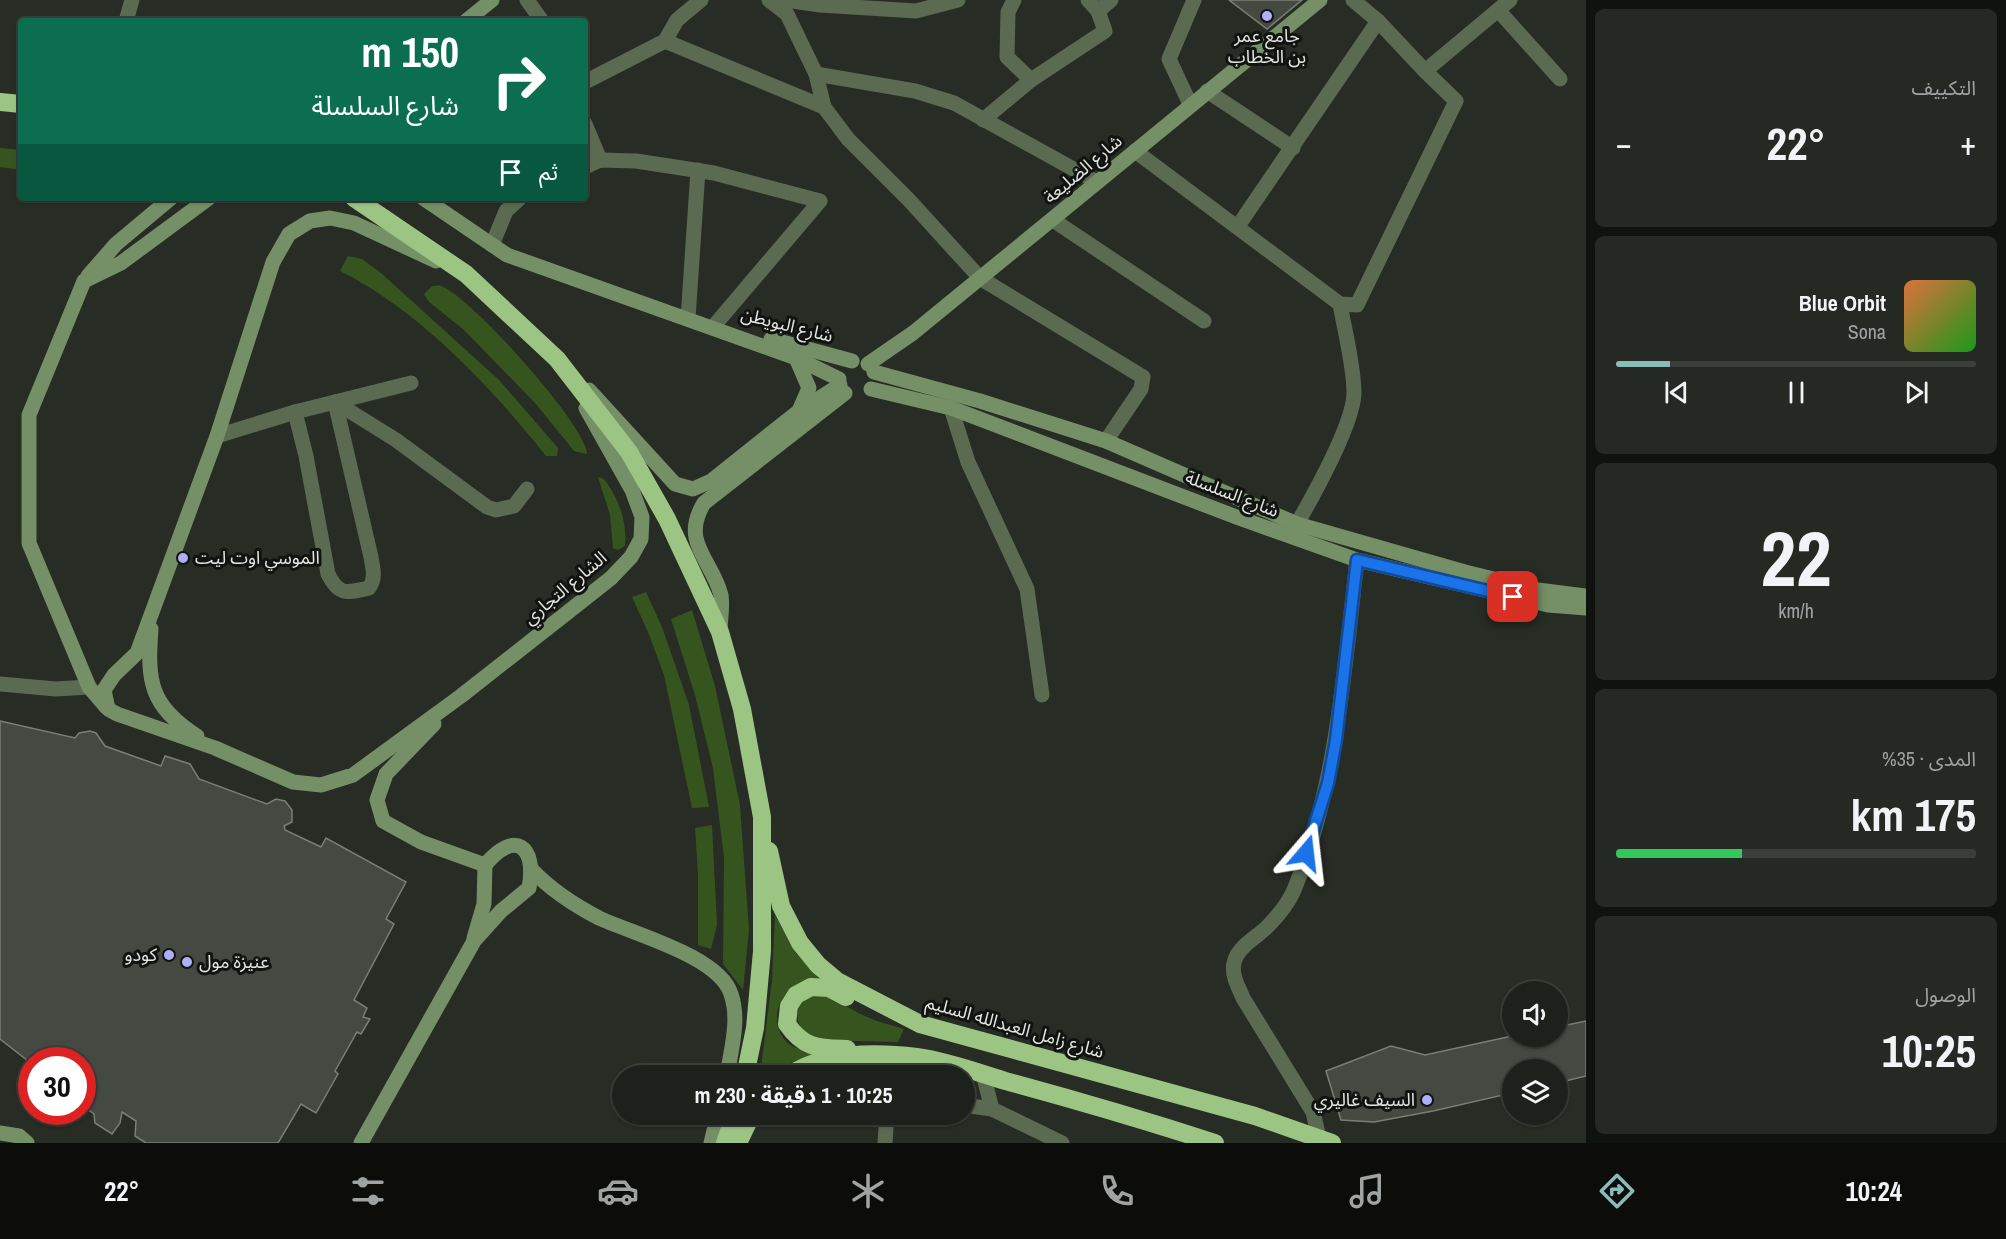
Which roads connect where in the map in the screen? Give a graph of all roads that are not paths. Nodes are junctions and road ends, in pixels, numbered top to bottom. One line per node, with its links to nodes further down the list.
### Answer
1 (132, 0): 16 (street)
2 (492, 0): 17 (street)
3 (526, 0): 18 (street)
4 (701, 0): 20 (street)
5 (769, 0): 22 (street)
6 (786, 0): 13 (street)
7 (958, 0): 13 (street)
8 (1014, 0): 25 (street)
9 (1111, 0): 15 (street)
10 (1194, 0): 30 (street)
11 (1320, 0): 26 (street, شارع الضليعة)
12 (1353, 0): 19 (street)
13 (820, 3)
14 (1504, 5): 21 (street); 23 (street)
15 (1093, 6): 25 (street)
16 (127, 18)
17 (470, 18)
18 (540, 18)
19 (1377, 21): 21 (street); 35 (street)
20 (665, 41): 24 (street); 32 (street)
21 (1425, 71): 52 (street)
22 (816, 74): 32 (street); 33 (street)
23 (1560, 79)
24 (588, 80)
25 (1031, 80): 33 (street)
26 (1207, 91): 30 (street, شارع الضليعة); 35 (street)
27 (0, 96): 29 (street)
28 (0, 102): 31 (highway)
29 (18, 104)
30 (1190, 104): 36 (street, شارع الضليعة)
31 (18, 105)
32 (824, 107): 50 (street)
33 (983, 120): 40 (street)
34 (588, 131): 37 (street)
35 (1293, 148): 47 (street)
36 (1135, 151): 40 (street, شارع الضليعة); 47 (street)
37 (600, 160): 38 (street); 39 (street)
38 (588, 166)
39 (698, 170): 53 (street); 55 (street)
40 (1097, 182): 46 (street, شارع الضليعة)
41 (167, 201): 51 (street)
42 (205, 201): 51 (street)
43 (357, 201): 49 (highway)
44 (427, 201): 48 (street)
45 (517, 201): 48 (street)
46 (1053, 220): 50 (street, شارع الضليعة); 54 (street)
47 (1238, 226): 52 (street)
48 (492, 246): 53 (street)
49 (466, 274): 57 (highway); 67 (street)
50 (980, 278): 59 (street, شارع الضليعة); 68 (street)
51 (84, 281): 77 (street)
52 (1340, 304): 70 (street)
53 (688, 319): 55 (street)
54 (1204, 321)
55 (713, 327): 56 (street); 58 (street, شارع البويطن)
56 (796, 358): 61 (street); 65 (street)
57 (557, 359): 65 (street); 75 (highway); 79 (street, الشارع التجاري)
58 (852, 361): 59 (street); 61 (street)
59 (871, 368): 62 (street); 68 (street, شارع السلسلة)
60 (411, 383): 63 (street)
61 (841, 386): 62 (street); 65 (street); 75 (street)
62 (872, 389): 64 (street, شارع السلسلة)
63 (335, 402): 66 (street); 66 (street); 69 (street)
64 (951, 408): 71 (street, شارع السلسلة); 78 (street)
65 (799, 411)
66 (295, 412): 67 (street)
67 (217, 436): 74 (street)
68 (1106, 441): 70 (street, شارع السلسلة)
69 (527, 489)
70 (1297, 524): 72 (street, شارع السلسلة)
71 (1357, 560): 73 (street, شارع السلسلة); 99 (street)
72 (1586, 596)
73 (1586, 608)
74 (152, 611): 80 (street); 81 (street)
75 (720, 632): 82 (highway)
76 (0, 684): 77 (street)
77 (89, 687): 80 (street)
78 (1042, 695)
79 (461, 696): 81 (street); 83 (street)
80 (108, 709): 81 (street)
81 (215, 748)
82 (762, 817): 86 (highway, شارع زامل العبدالله السليم); 89 (highway)
83 (485, 865): 84 (street); 85 (street)
84 (532, 870): 85 (street); 88 (street)
85 (474, 941): 101 (street)
86 (920, 1024): 87 (highway); 99 (highway, شارع زامل العبدالله السليم)
87 (918, 1057): 90 (highway); 91 (highway)
88 (729, 1065)
89 (747, 1065)
90 (811, 1065)
91 (983, 1074): 93 (street); 107 (highway)
92 (975, 1107): 93 (street)
93 (992, 1110): 106 (street)
94 (715, 1125): 102 (street)
95 (731, 1125): 103 (highway)
96 (747, 1125): 104 (highway)
97 (886, 1125): 105 (street)
98 (0, 1132): 100 (street)
99 (1325, 1140)
100 (27, 1143)
101 (361, 1143)
102 (711, 1143)
103 (725, 1143)
104 (738, 1143)
105 (885, 1143)
106 (1062, 1143)
107 (1215, 1143)

